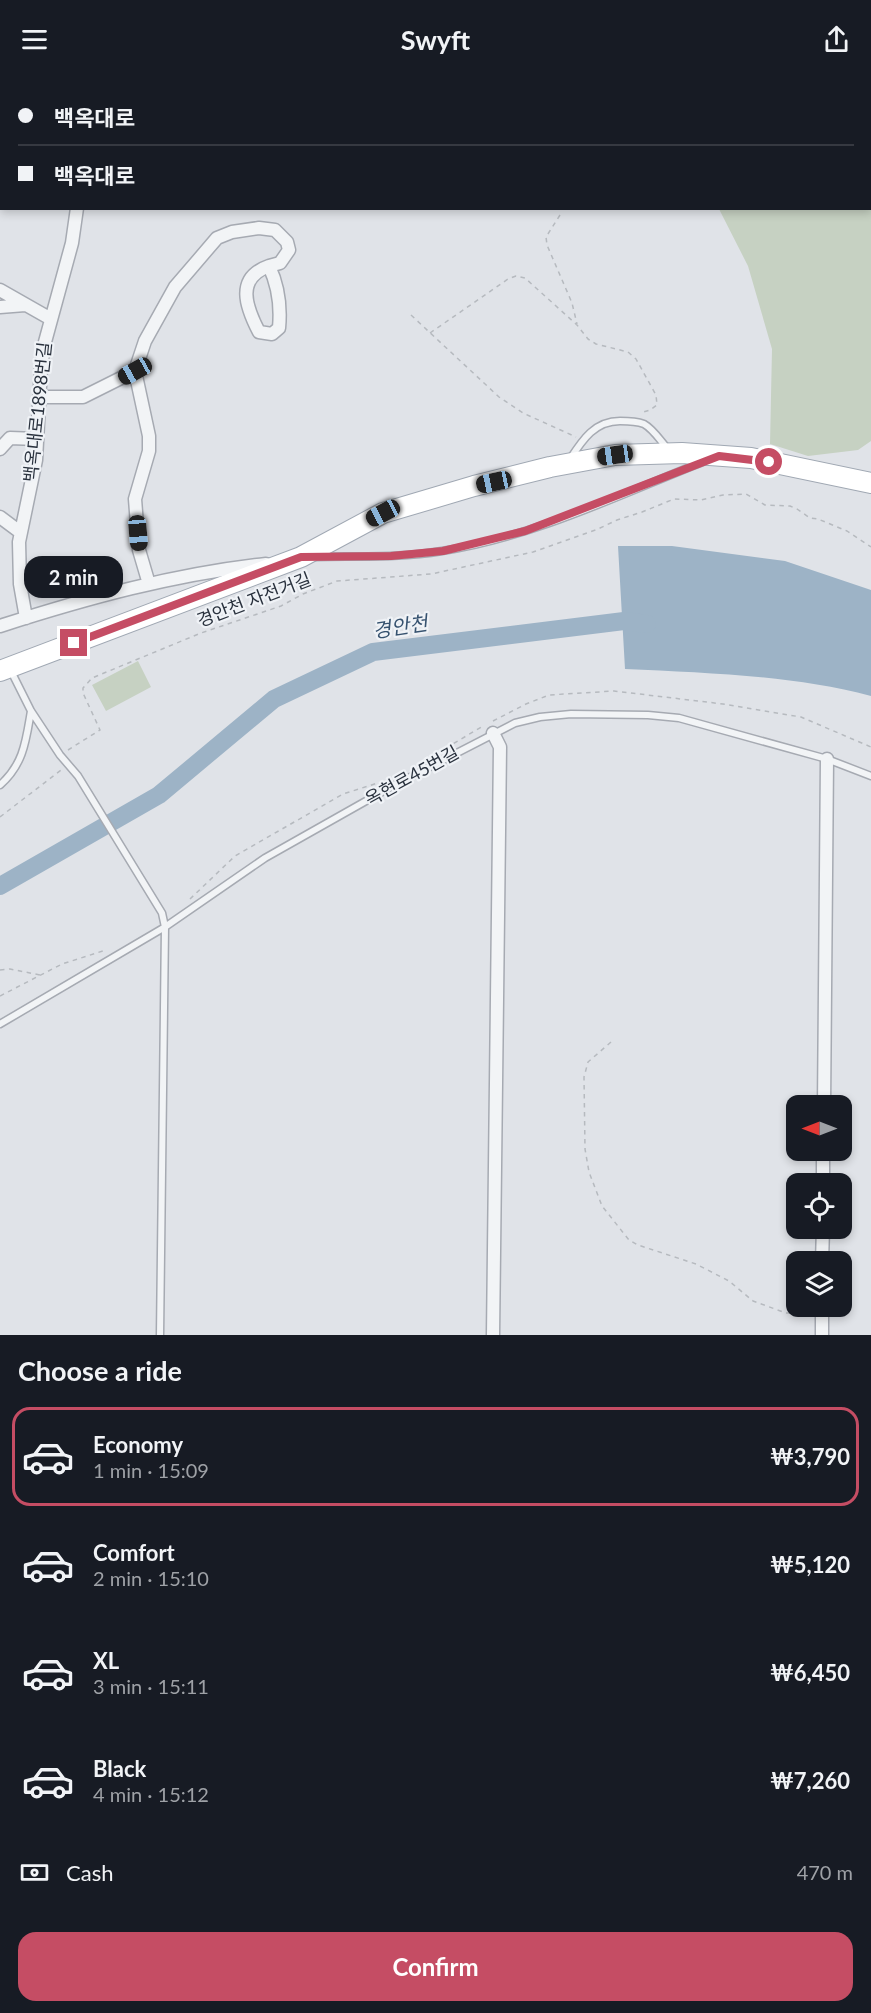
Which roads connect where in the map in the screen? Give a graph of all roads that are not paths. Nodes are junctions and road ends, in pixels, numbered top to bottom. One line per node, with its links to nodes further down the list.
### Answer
1 (77, 210): 6 (street, 백옥대로1898번길)
2 (269, 266): 2 (street); 7 (street)
3 (0, 290): 4 (street)
4 (25, 304): 5 (street); 6 (street)
5 (0, 307)
6 (51, 319): 8 (street, 백옥대로1898번길)
7 (135, 371): 8 (street); 18 (street)
8 (40, 397): 9 (street, 백옥대로1898번길)
9 (37, 439): 10 (street); 16 (street, 백옥대로1898번길)
10 (0, 449)
11 (671, 453): 12 (main road); 13 (main road); 13 (lane)
12 (719, 456): 14 (main road); 17 (lane)
13 (568, 463): 17 (main road)
14 (871, 483)
15 (0, 517): 16 (street)
16 (20, 532): 19 (street, 백옥대로1898번길)
17 (295, 560): 18 (street); 21 (main road)
18 (149, 584): 19 (street)
19 (26, 618): 20 (street)
20 (0, 626)
21 (5, 669): 22 (lane)
22 (31, 711): 26 (lane); 27 (lane)
23 (493, 733): 24 (lane, 옥현로45번길); 27 (lane, 옥현로45번길); 32 (street)
24 (828, 759): 25 (lane, 옥현로45번길); 29 (street)
25 (871, 776)
26 (0, 785)
27 (165, 927): 28 (lane, 옥현로45번길); 31 (lane)
28 (0, 1024)
29 (824, 1095)
30 (822, 1317): 33 (street)
31 (160, 1335)
32 (493, 1335)
33 (822, 1335)

